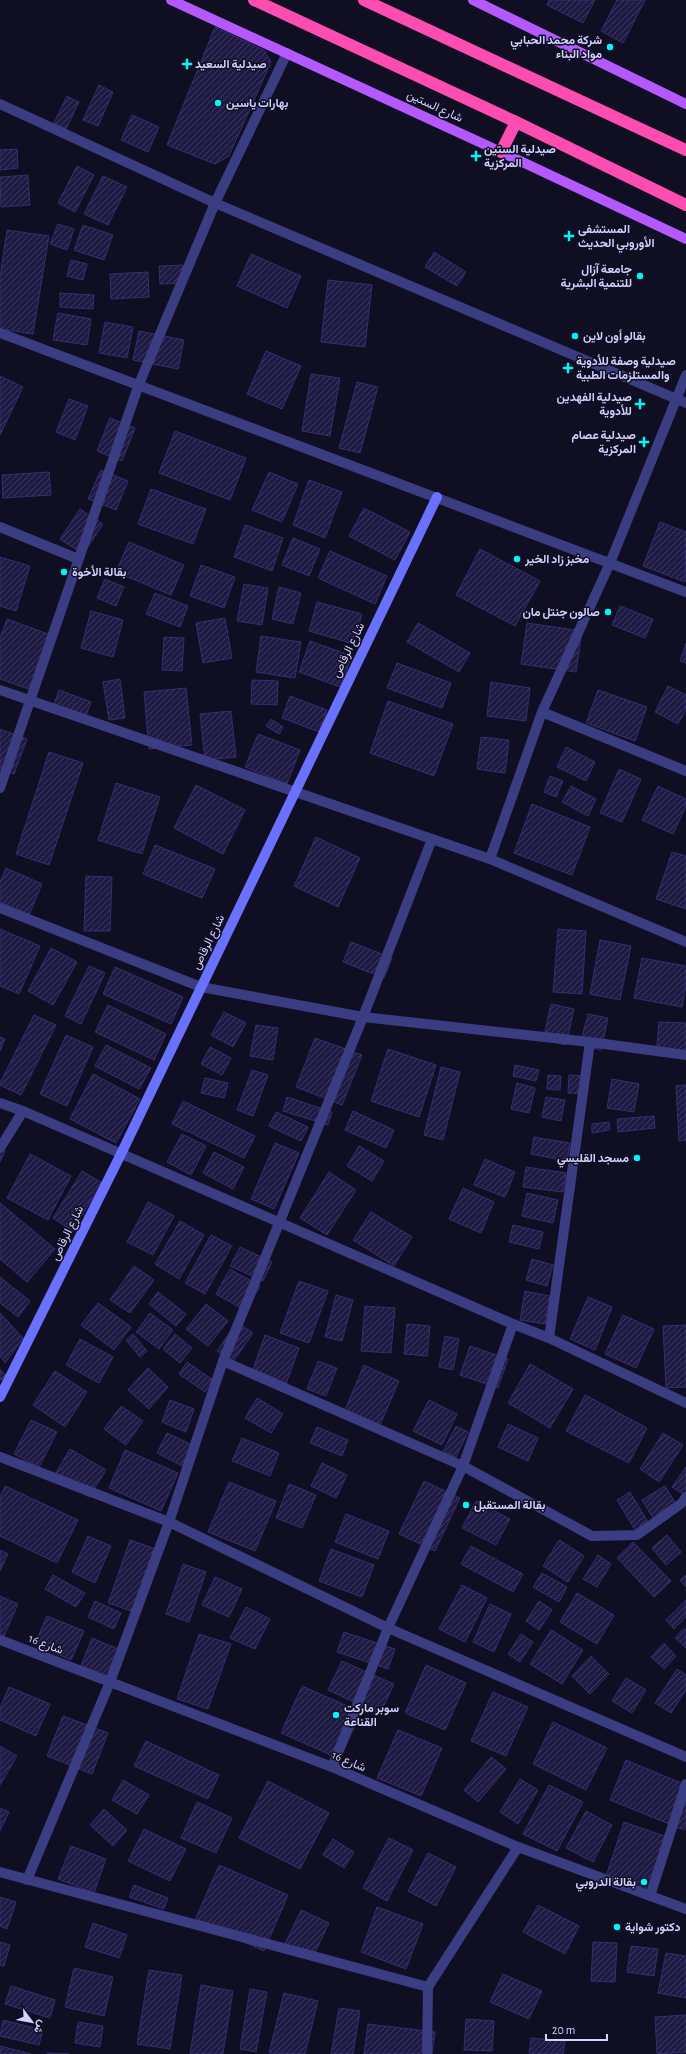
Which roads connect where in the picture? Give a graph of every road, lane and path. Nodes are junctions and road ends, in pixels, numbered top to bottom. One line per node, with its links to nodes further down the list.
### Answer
1 (171, 0): 5 (main road, شارع الستين)
2 (254, 0): 8 (highway, شارع الستين)
3 (364, 0): 9 (highway)
4 (473, 0): 7 (main road)
5 (287, 54): 10 (main road, شارع الستين); 11 (street)
6 (0, 104): 11 (street)
7 (686, 104)
8 (516, 122): 10 (highway); 12 (highway, شارع الستين)
9 (686, 150)
10 (501, 152): 13 (main road, شارع الستين)
11 (215, 203): 16 (street); 17 (street)
12 (686, 205)
13 (686, 239)
14 (0, 333): 16 (street)
15 (686, 375): 17 (street)
16 (139, 384): 19 (street); 21 (street)
17 (676, 398): 18 (street); 22 (street)
18 (686, 403)
19 (437, 497): 22 (street); 29 (street, شارع الرقاص)
20 (0, 527): 21 (street)
21 (78, 559): 25 (street)
22 (610, 563): 23 (street); 26 (street)
23 (686, 592)
24 (0, 690): 25 (street)
25 (31, 700): 28 (street); 29 (street)
26 (542, 712): 27 (street); 31 (street)
27 (686, 771)
28 (0, 788)
29 (295, 790): 30 (street); 34 (street, شارع الرقاص)
30 (432, 839): 31 (street); 35 (street)
31 (490, 859): 33 (street)
32 (0, 908): 34 (street)
33 (686, 942)
34 (201, 987): 35 (street); 41 (street, شارع الرقاص)
35 (363, 1017): 36 (street); 42 (street)
36 (590, 1042): 37 (street); 44 (street)
37 (686, 1055)
38 (0, 1103): 39 (street)
39 (23, 1111): 40 (street); 41 (street)
40 (0, 1148)
41 (121, 1154): 42 (street); 46 (street, شارع الرقاص)
42 (278, 1222): 43 (street); 45 (street)
43 (513, 1324): 44 (street); 49 (street)
44 (548, 1338): 47 (street)
45 (223, 1361): 49 (street); 51 (street)
46 (0, 1396)
47 (686, 1403)
48 (0, 1457): 51 (street)
49 (463, 1466): 50 (street); 52 (street)
50 (686, 1498)
51 (169, 1522): 52 (street); 54 (street)
52 (388, 1628): 55 (street); 56 (street)
53 (0, 1640): 54 (street, شارع 16)
54 (110, 1682): 56 (street, شارع 16); 60 (street)
55 (686, 1757)
56 (332, 1767): 58 (street, شارع 16)
57 (686, 1784): 61 (street)
58 (518, 1847): 61 (street, شارع 16); 63 (street)
59 (0, 1872): 60 (street)
60 (27, 1880): 63 (street)
61 (650, 1896): 62 (street, شارع 16)
62 (686, 1909)
63 (428, 1987): 64 (street)
64 (427, 2054)

